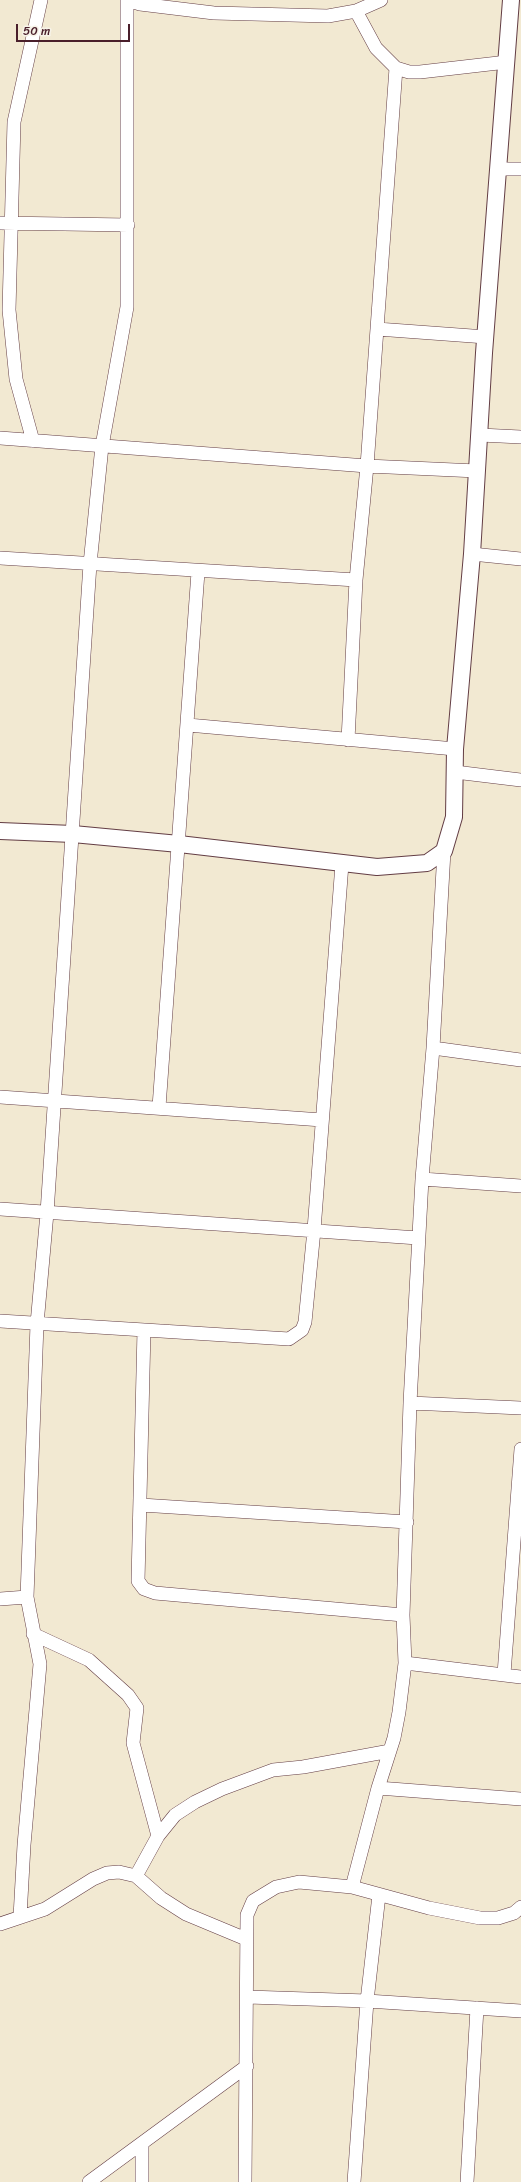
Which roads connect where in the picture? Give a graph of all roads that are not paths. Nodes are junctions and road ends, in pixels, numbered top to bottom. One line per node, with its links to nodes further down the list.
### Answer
1 (41, 0): 10 (street)
2 (128, 0): 5 (street); 11 (street)
3 (381, 0): 5 (street)
4 (511, 0): 6 (street)
5 (356, 11): 7 (street)
6 (506, 62): 7 (street); 8 (street)
7 (396, 68): 13 (street)
8 (499, 169): 9 (street); 14 (street)
9 (521, 169)
10 (5, 223): 11 (street); 12 (street)
11 (128, 225): 19 (street)
12 (5, 325): 18 (street)
13 (377, 329): 14 (street); 20 (street)
14 (486, 338): 15 (street)
15 (480, 435): 16 (street); 21 (street)
16 (521, 437)
17 (0, 438): 18 (street)
18 (33, 441): 19 (street)
19 (102, 446): 20 (street); 25 (street)
20 (367, 466): 21 (street); 27 (street)
21 (477, 471): 22 (street)
22 (472, 554): 24 (street); 30 (street)
23 (0, 558): 25 (street)
24 (521, 559)
25 (90, 564): 26 (street); 34 (street)
26 (198, 572): 27 (street); 28 (street)
27 (356, 580): 29 (street)
28 (188, 725): 29 (street); 35 (street)
29 (348, 740): 30 (street)
30 (455, 749): 31 (street)
31 (455, 772): 32 (street); 36 (street)
32 (521, 780)
33 (0, 831): 34 (street)
34 (73, 834): 35 (street); 41 (street)
35 (179, 844): 37 (street); 42 (street)
36 (444, 850): 37 (street); 38 (street)
37 (342, 864): 43 (street)
38 (433, 1048): 39 (street); 44 (street)
39 (521, 1060)
40 (0, 1097): 41 (street)
41 (54, 1101): 42 (street); 47 (street)
42 (159, 1107): 43 (street)
43 (322, 1120): 48 (street)
44 (422, 1179): 45 (street); 49 (street)
45 (521, 1186)
46 (0, 1209): 47 (street)
47 (47, 1213): 48 (street); 51 (street)
48 (314, 1230): 49 (street); 52 (street)
49 (418, 1238): 53 (street)
50 (0, 1321): 51 (street)
51 (37, 1324): 52 (street); 59 (street)
52 (144, 1330): 56 (street)
53 (410, 1403): 54 (street); 57 (street)
54 (521, 1408)
55 (521, 1449): 58 (street)
56 (141, 1505): 57 (street); 62 (street)
57 (406, 1522): 62 (street)
58 (518, 1540): 61 (street)
59 (27, 1597): 60 (street); 63 (street)
60 (0, 1599)
61 (515, 1614): 65 (street)
62 (403, 1615): 64 (street)
63 (33, 1634): 70 (street); 75 (street)
64 (405, 1663): 65 (street); 67 (street)
65 (504, 1674): 66 (street)
66 (521, 1677)
67 (390, 1751): 68 (street); 70 (street)
68 (378, 1788): 69 (street); 72 (street)
69 (521, 1799)
70 (158, 1836): 71 (street)
71 (136, 1876): 75 (street); 77 (street)
72 (352, 1887): 73 (street); 77 (street)
73 (379, 1895): 74 (street); 79 (street)
74 (521, 1907)
75 (20, 1917): 76 (street)
76 (0, 1924)
77 (246, 1939): 78 (street)
78 (248, 1997): 79 (street); 82 (street)
79 (367, 2001): 80 (street); 87 (street)
80 (477, 2008): 81 (street); 88 (street)
81 (521, 2011)
82 (247, 2066): 83 (street); 86 (street)
83 (142, 2143): 84 (street); 85 (street)
84 (89, 2182)
85 (142, 2182)
86 (245, 2182)
87 (354, 2182)
88 (467, 2182)

